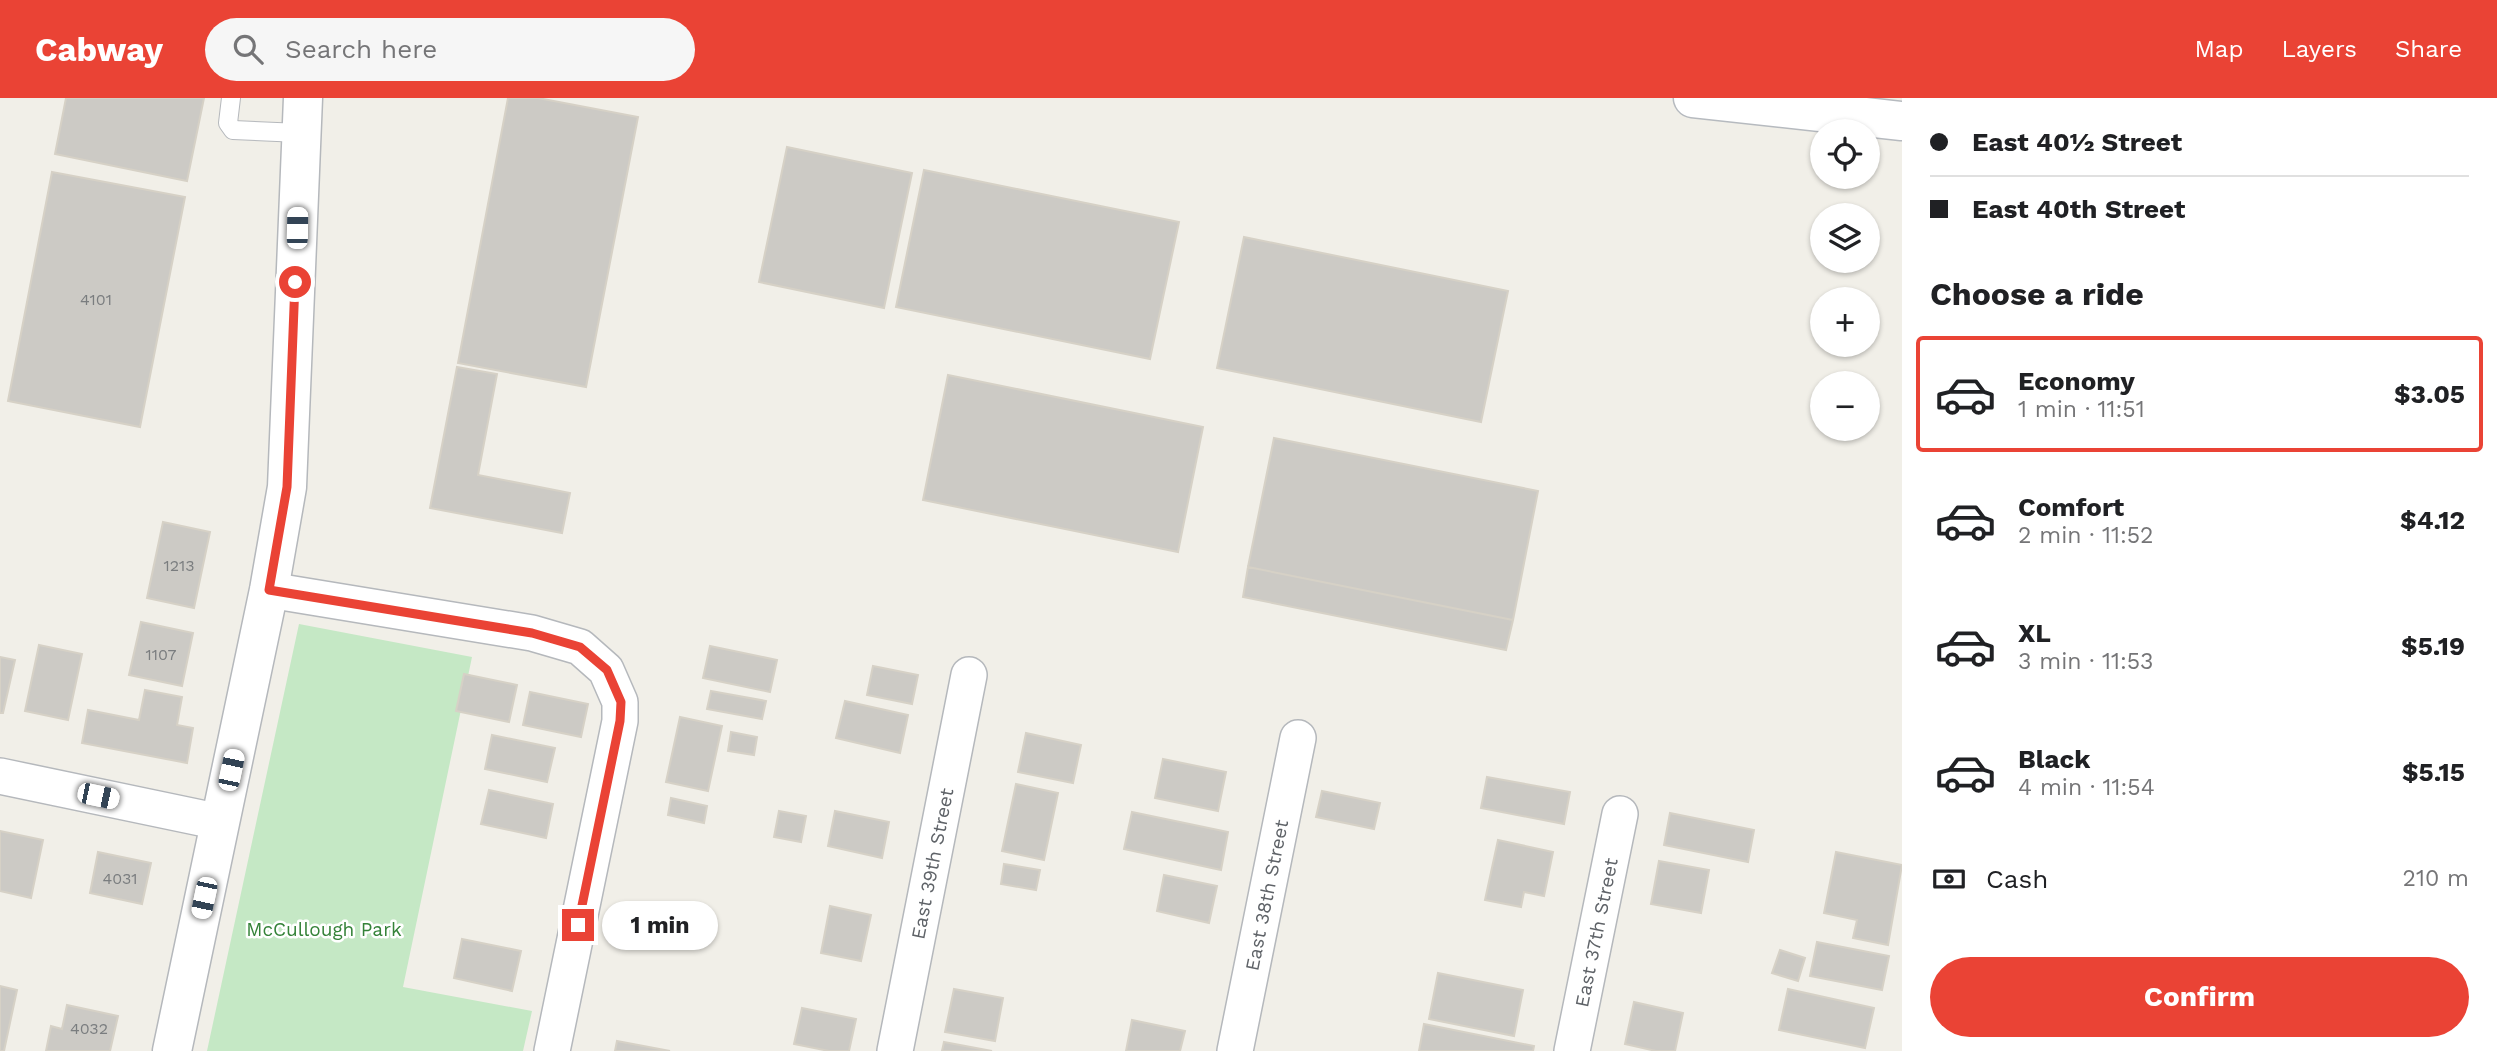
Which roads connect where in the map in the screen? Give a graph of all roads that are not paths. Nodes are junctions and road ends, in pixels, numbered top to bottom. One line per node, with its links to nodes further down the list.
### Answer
1 (231, 98): 3 (lane)
2 (1693, 98): 4 (street)
3 (301, 116): 5 (street)
4 (1902, 121)
5 (269, 590): 10 (street); 12 (street)
6 (969, 675): 13 (street, East 39th Street)
7 (1298, 738): 14 (street, East 38th Street)
8 (0, 776): 10 (street)
9 (1620, 814): 15 (street, East 37th Street)
10 (219, 822): 11 (street)
11 (172, 1051)
12 (552, 1051)
13 (895, 1051)
14 (1235, 1051)
15 (1573, 1051)

